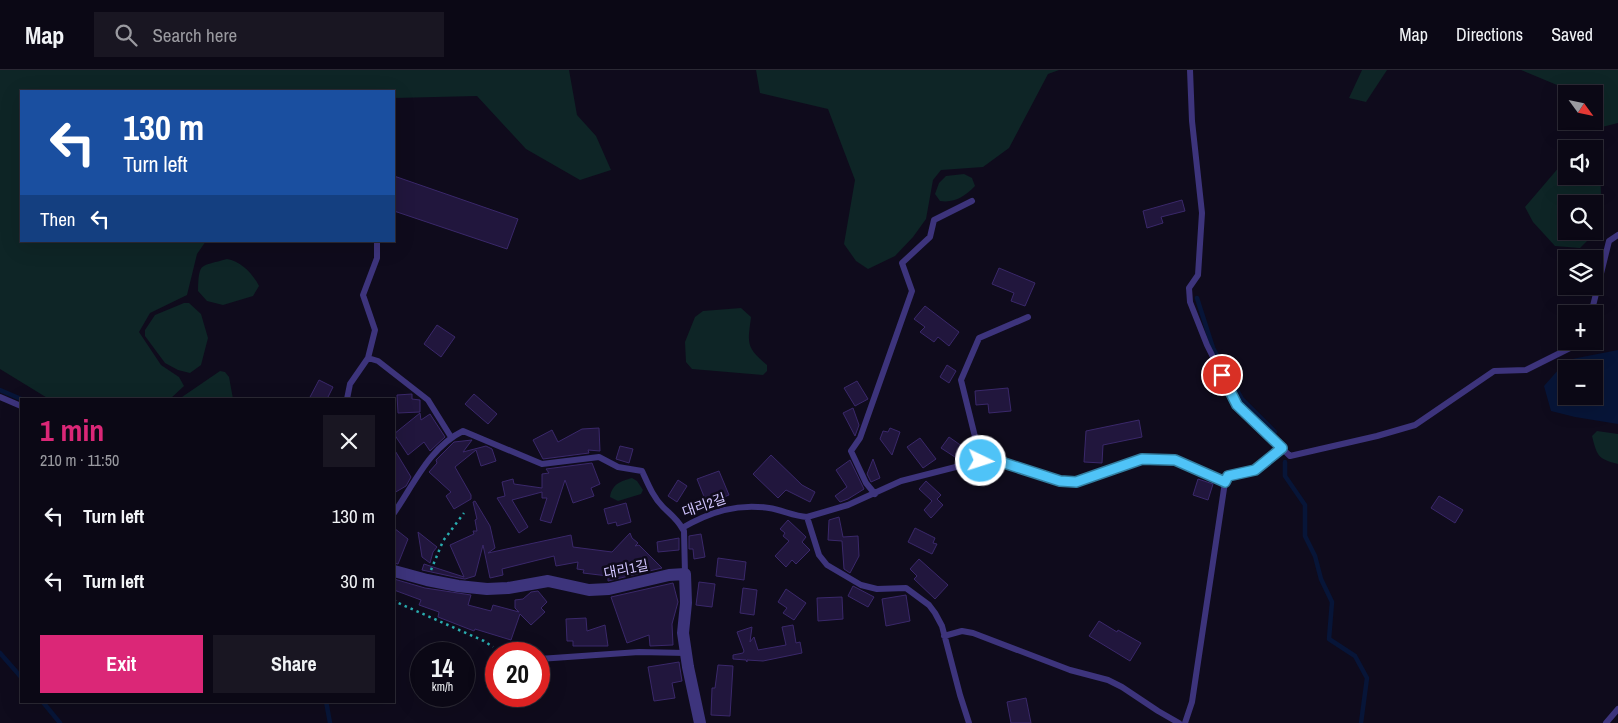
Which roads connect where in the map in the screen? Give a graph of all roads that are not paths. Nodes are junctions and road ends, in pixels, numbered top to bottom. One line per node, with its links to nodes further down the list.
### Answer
1 (1190, 70): 13 (lane)
2 (972, 201): 16 (lane)
3 (1618, 235): 5 (lane)
4 (377, 242): 8 (lane)
5 (1593, 305)
6 (1028, 317): 14 (lane)
7 (1566, 350): 13 (lane)
8 (368, 358): 10 (lane); 12 (lane)
9 (0, 397): 11 (lane)
10 (347, 398)
11 (20, 406)
12 (451, 437): 17 (lane); 19 (lane, 대리2길)
13 (1282, 448): 15 (lane)
14 (981, 461): 15 (lane); 16 (lane)
15 (1225, 482): 29 (lane)
16 (875, 494): 18 (lane)
17 (395, 510)
18 (807, 517): 19 (lane, 대리2길); 22 (lane)
19 (682, 528): 21 (lane)
20 (395, 571): 21 (street, 대리1길)
21 (685, 574): 23 (street)
22 (944, 636): 27 (lane); 28 (lane)
23 (686, 653): 24 (lane); 26 (street)
24 (550, 658)
25 (1618, 709): 30 (lane)
26 (700, 723)
27 (969, 723)
28 (1179, 723)
29 (1185, 723)
30 (1606, 723)

